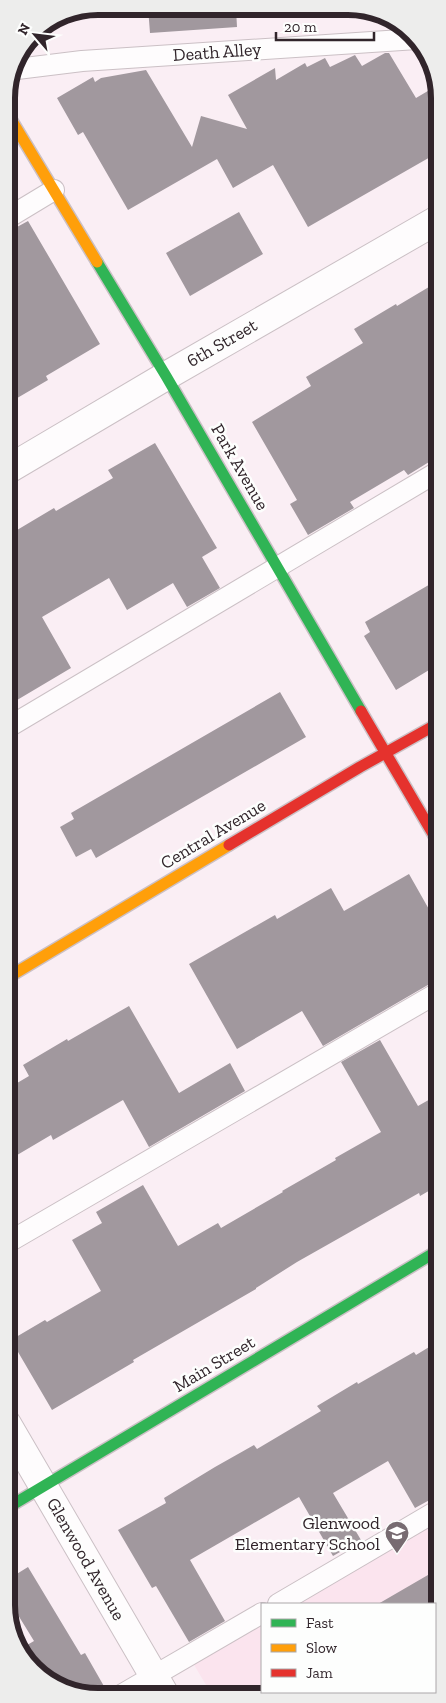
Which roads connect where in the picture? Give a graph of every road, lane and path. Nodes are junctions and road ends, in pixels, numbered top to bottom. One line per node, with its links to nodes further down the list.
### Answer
1 (406, 40): 2 (lane, Death Alley)
2 (21, 69)
3 (15, 126): 4 (street, Park Avenue)
4 (54, 190): 5 (lane); 7 (street, Park Avenue)
5 (15, 214)
6 (431, 224): 7 (street, 6th Street)
7 (166, 376): 8 (street, 6th Street); 10 (street, Park Avenue)
8 (15, 465)
9 (431, 475): 10 (lane)
10 (277, 566): 11 (lane); 13 (street, Park Avenue)
11 (15, 723)
12 (431, 727): 13 (street, Central Avenue)
13 (386, 752): 14 (street, Park Avenue); 15 (street, Central Avenue)
14 (431, 830)
15 (15, 973)
16 (431, 997): 17 (lane)
17 (15, 1238)
18 (431, 1255): 20 (street, Main Street)
19 (15, 1437): 20 (street, Glenwood Avenue)
20 (44, 1486): 21 (street, Main Street); 25 (street, Glenwood Avenue)
21 (15, 1503)
22 (431, 1514): 23 (lane)
23 (280, 1603)
24 (261, 1614): 25 (lane)
25 (159, 1686)

